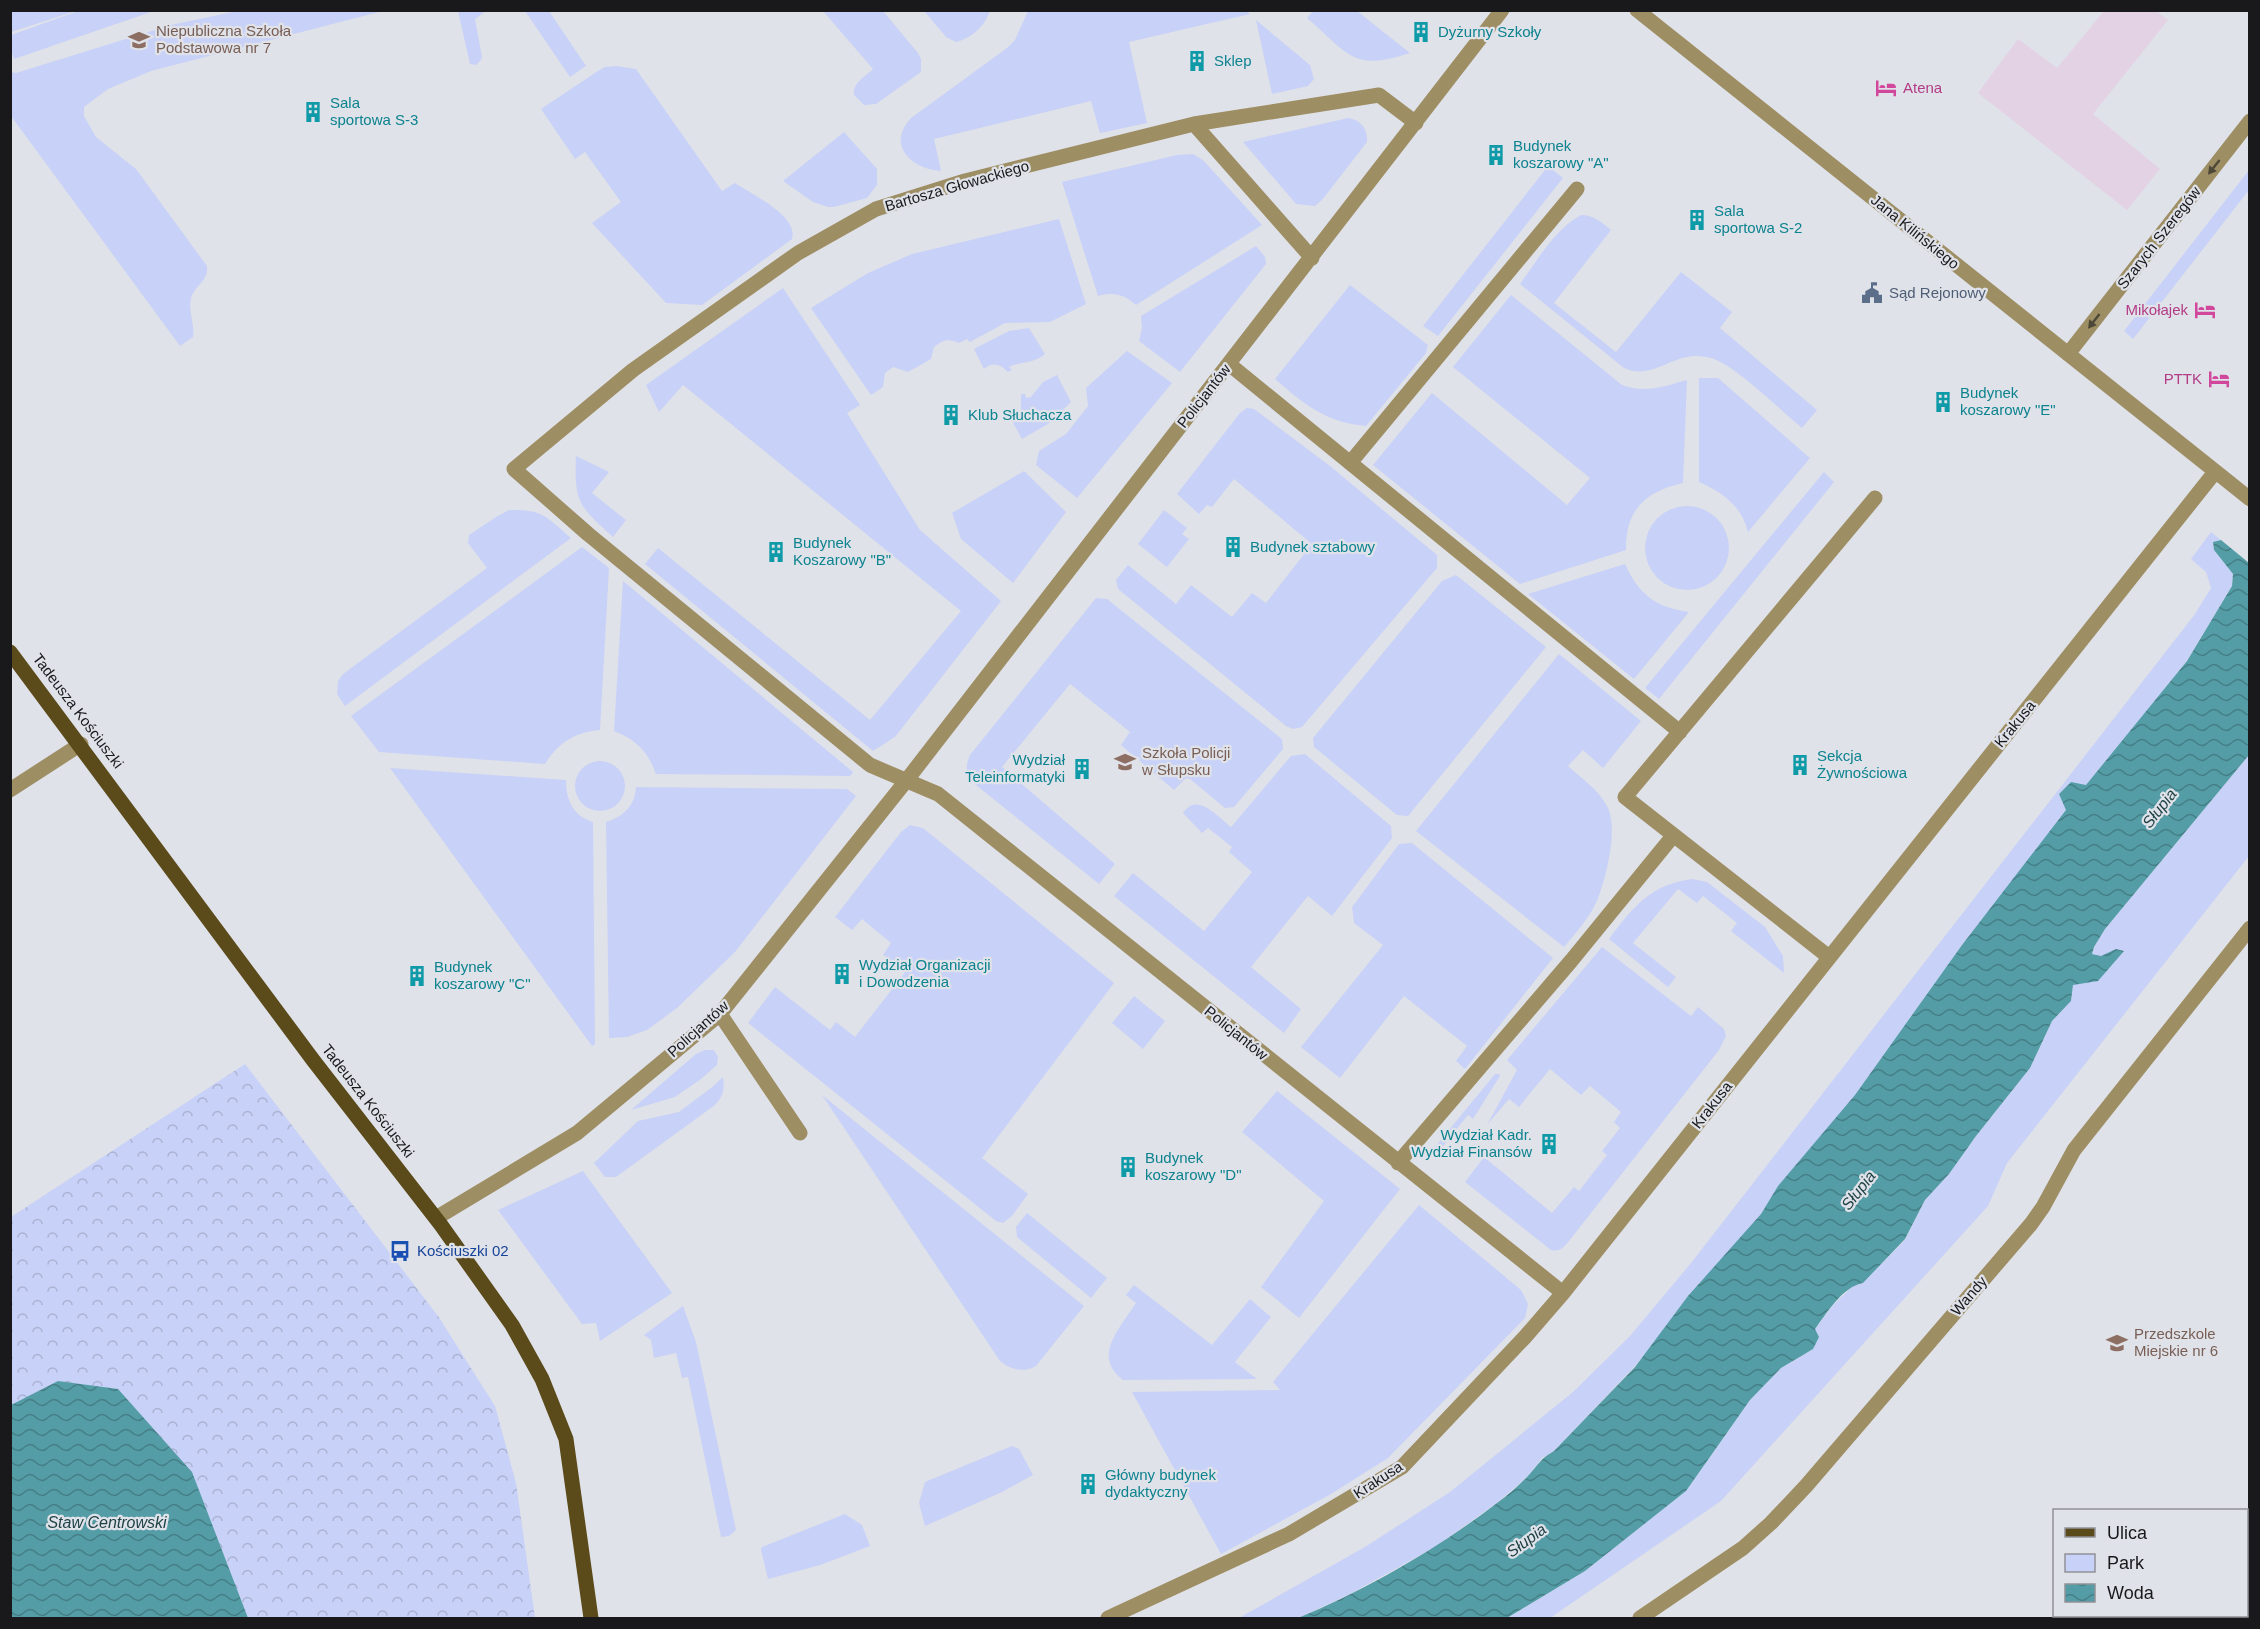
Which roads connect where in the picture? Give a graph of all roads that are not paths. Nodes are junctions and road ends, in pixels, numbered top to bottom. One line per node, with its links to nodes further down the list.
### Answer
1 (1502, 10): 4 (street, Policjantów)
2 (1637, 10): 8 (street, Jana Kilińskiego)
3 (2250, 121): 8 (street, Szarych Szeregów, one-way to 8)
4 (1416, 123): 5 (street, Bartosza Głowackiego); 7 (street, Policjantów)
5 (1194, 124): 7 (street); 17 (street, Bartosza Głowackiego)
6 (1577, 189): 10 (street)
7 (1312, 258): 9 (street, Policjantów)
8 (2068, 354): 11 (street, Jana Kilińskiego)
9 (1229, 364): 10 (street); 17 (street, Policjantów)
10 (1350, 463): 15 (street)
11 (2215, 472): 12 (street, Jana Kilińskiego); 21 (street, Krakusa)
12 (2247, 497)
13 (1875, 498): 15 (street)
14 (10, 652): 16 (main road, Tadeusza Kościuszki)
15 (1680, 732): 19 (street)
16 (81, 744): 18 (street); 25 (main road, Tadeusza Kościuszki)
17 (906, 782): 22 (street, Policjantów); 24 (street, Policjantów)
18 (10, 790)
19 (1673, 836): 21 (street); 24 (street)
20 (2250, 928): 29 (street, Wandy)
21 (1829, 957): 26 (street, Krakusa)
22 (720, 1014): 23 (street); 25 (street, Policjantów)
23 (800, 1133)
24 (1398, 1163): 26 (street, Policjantów)
25 (436, 1218): 27 (main road, Tadeusza Kościuszki)
26 (1563, 1293): 28 (street, Krakusa)
27 (591, 1618)
28 (1108, 1618)
29 (1640, 1618)

